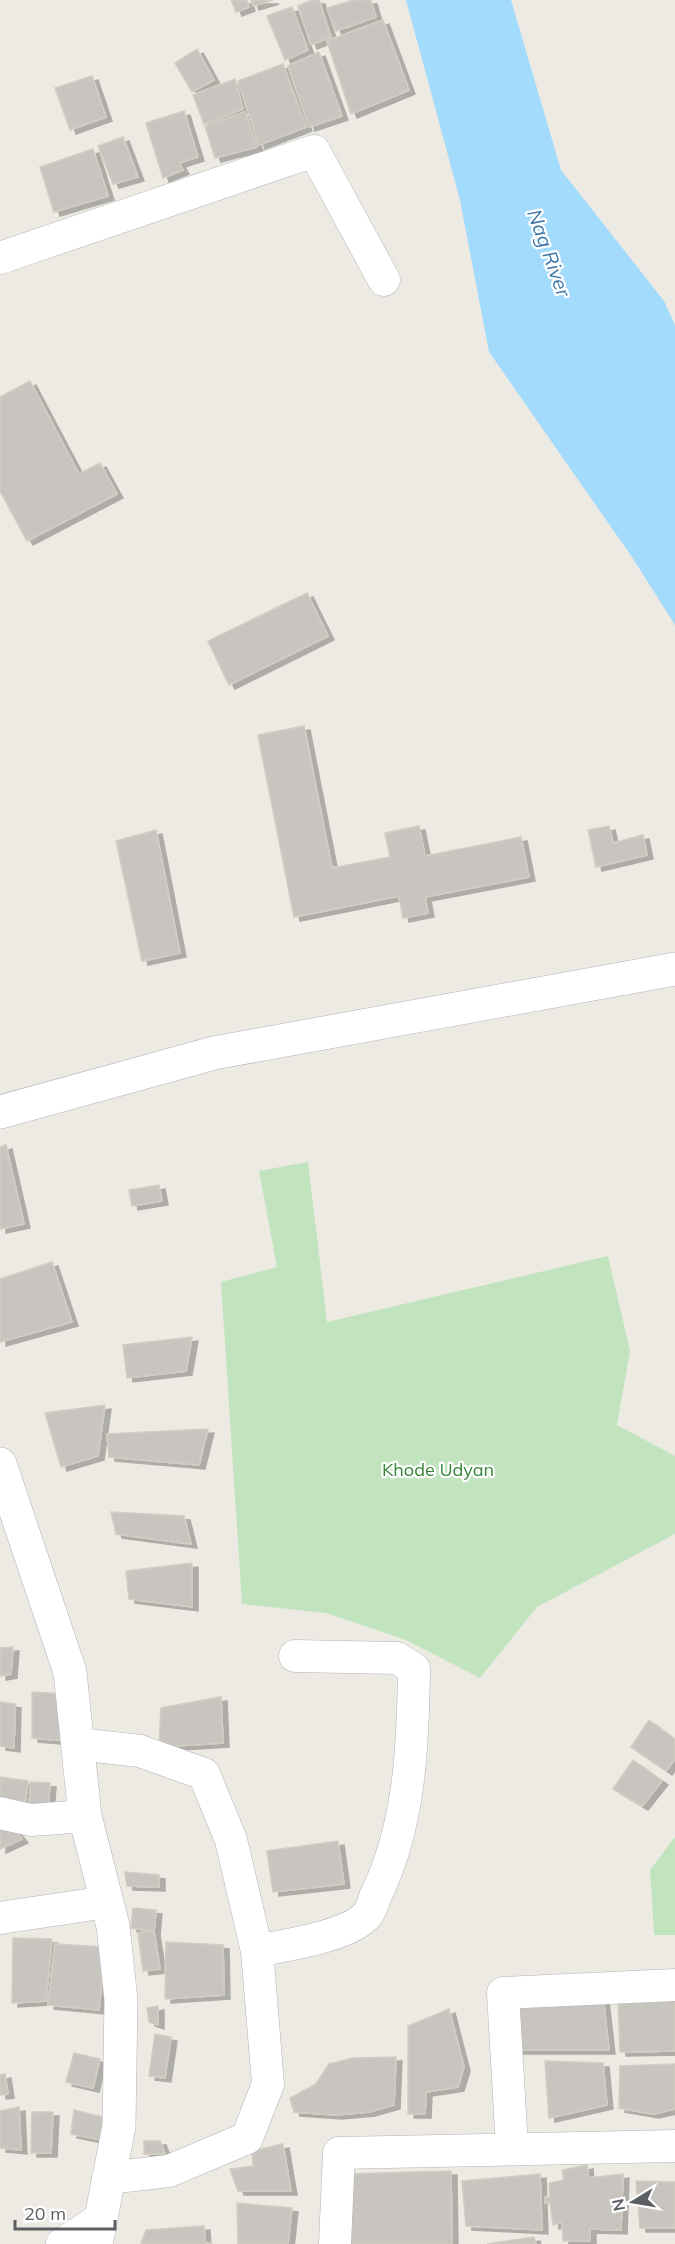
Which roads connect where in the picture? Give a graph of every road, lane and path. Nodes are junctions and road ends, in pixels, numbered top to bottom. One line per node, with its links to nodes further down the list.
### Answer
1 (0, 258): 2 (street)
2 (384, 280)
3 (675, 969): 4 (street)
4 (0, 1112)
5 (0, 1464): 7 (street)
6 (295, 1656): 12 (street)
7 (78, 1744): 9 (street); 12 (street)
8 (0, 1813): 9 (street)
9 (86, 1816): 10 (street)
10 (107, 1902): 11 (street); 16 (street)
11 (0, 1918)
12 (257, 1951): 16 (street)
13 (675, 1985): 15 (street)
14 (675, 2146): 15 (street)
15 (512, 2148): 19 (street)
16 (108, 2178): 17 (street)
17 (97, 2232): 18 (street)
18 (62, 2244)
19 (335, 2244)

